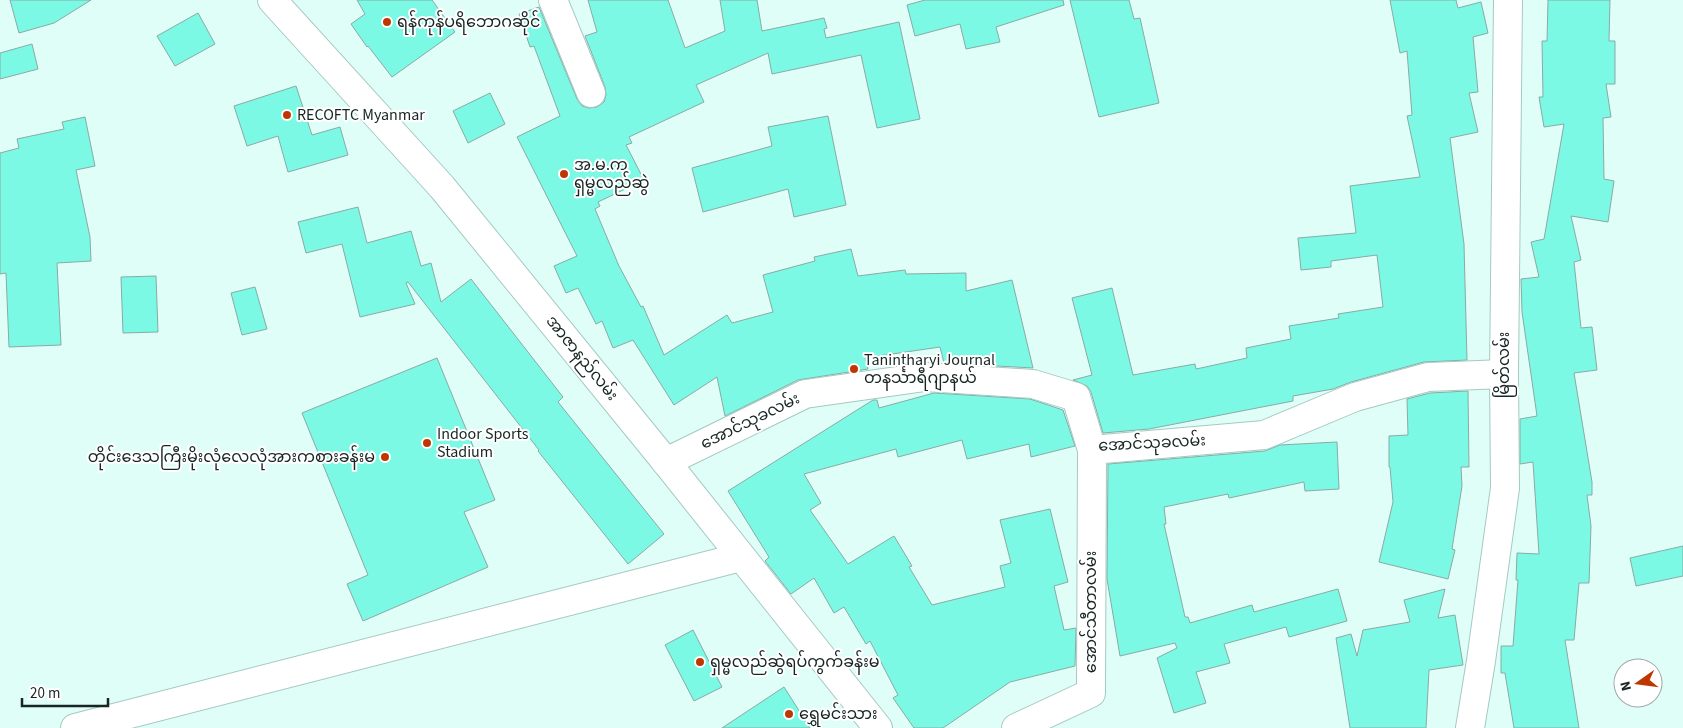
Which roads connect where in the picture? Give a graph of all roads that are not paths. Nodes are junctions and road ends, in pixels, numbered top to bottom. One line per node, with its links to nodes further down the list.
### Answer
1 (272, 0): 7 (main road, အာဇာနည်လမ်း)
2 (553, 0): 4 (main road)
3 (1508, 0): 5 (main road, မြိတ်လမ်း)
4 (591, 93)
5 (1504, 374): 6 (main road, အောင်သုခလမ်း); 12 (main road, မြိတ်လမ်း)
6 (1092, 450): 7 (main road, အောင်သုခလမ်း); 11 (main road, အောင်သီတာလမ်း)
7 (666, 462): 8 (main road, အာဇာနည်လမ်း)
8 (741, 557): 9 (main road); 10 (main road, အာဇာနည်လမ်း)
9 (75, 728)
10 (878, 728)
11 (1016, 728)
12 (1470, 728)

